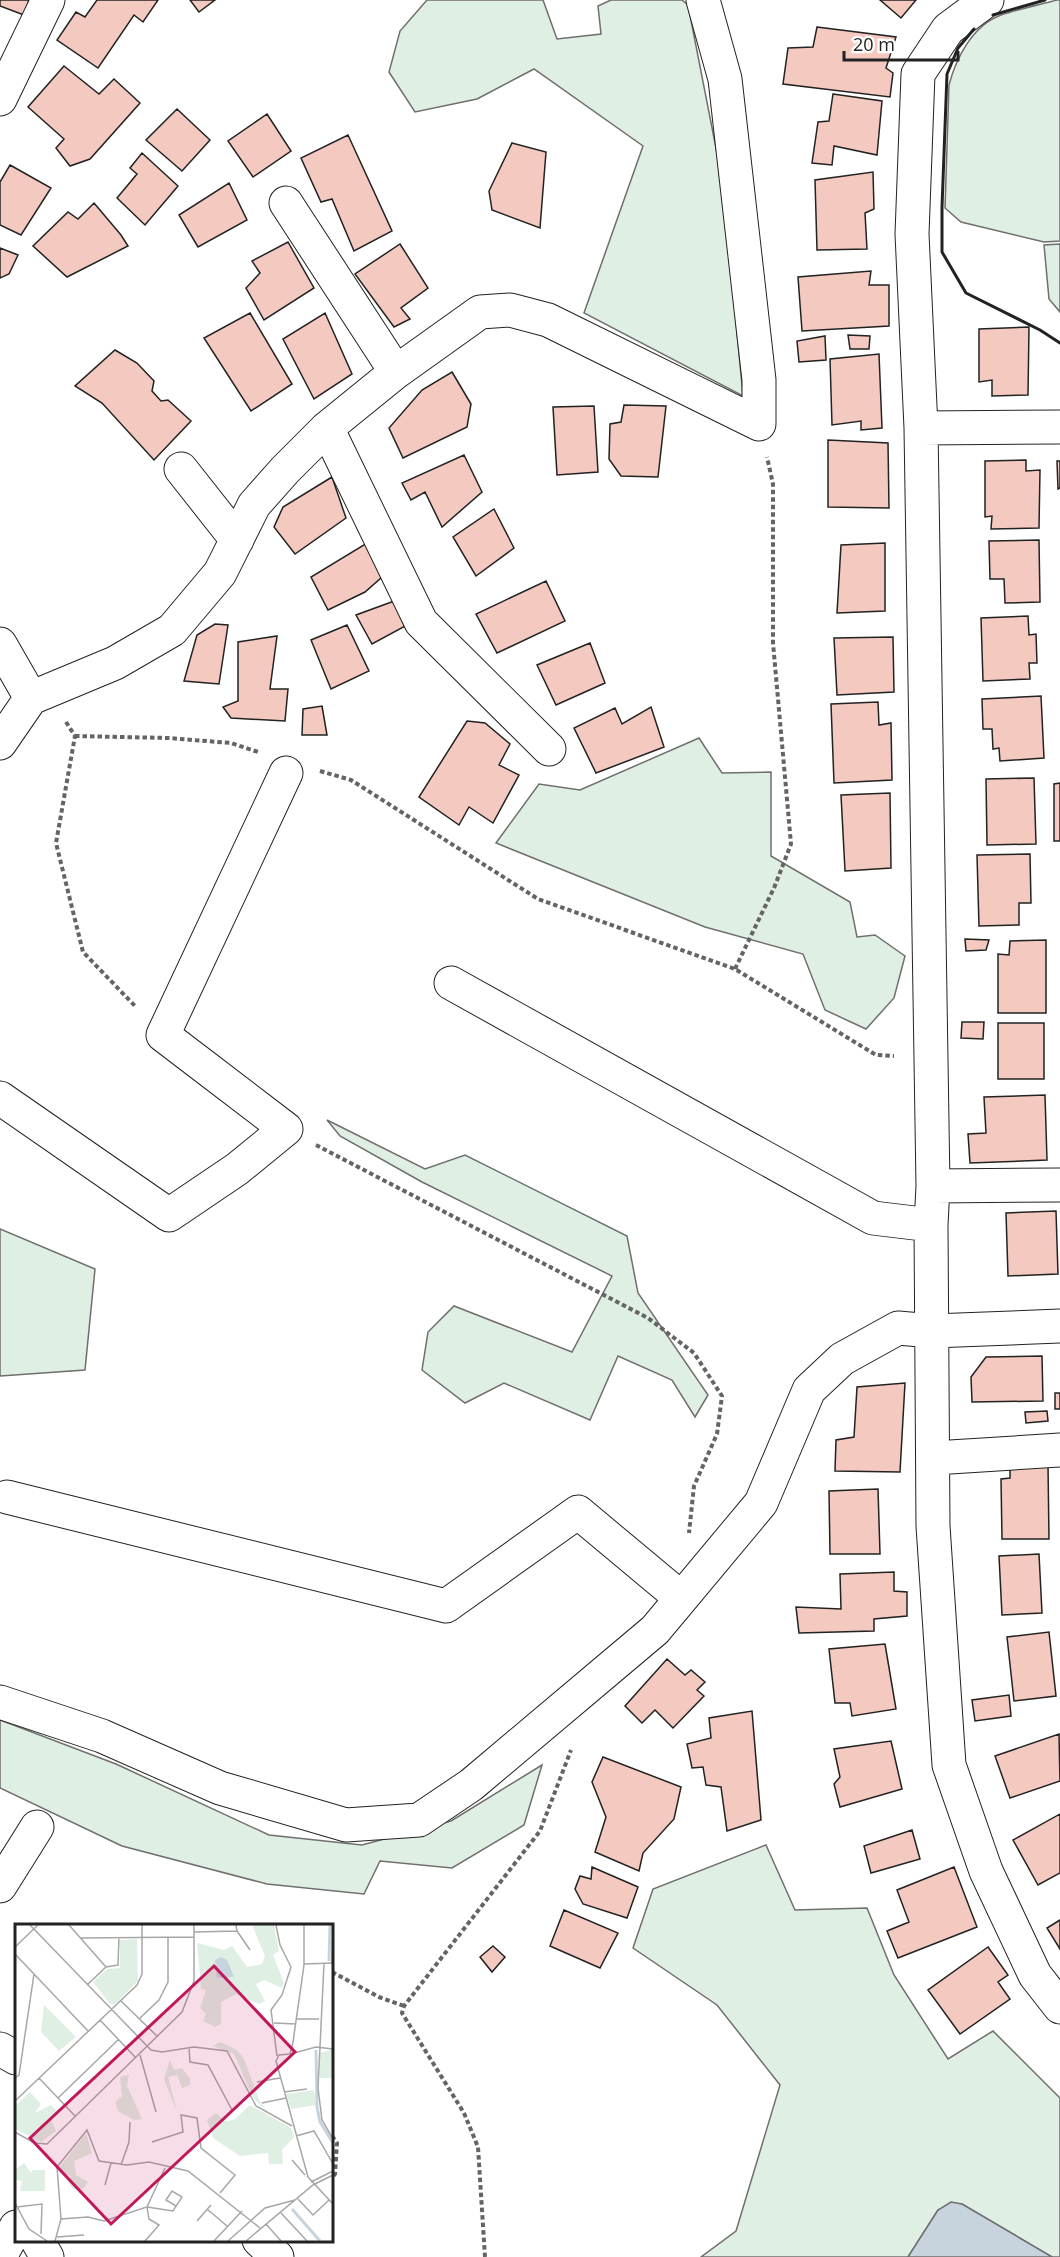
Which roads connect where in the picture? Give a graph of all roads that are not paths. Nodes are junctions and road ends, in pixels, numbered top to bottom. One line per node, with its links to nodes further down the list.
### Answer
1 (48, 0): 4 (street)
2 (703, 0): 6 (street)
3 (987, 0): 9 (street)
4 (0, 99)
5 (286, 203): 6 (street)
6 (396, 372): 8 (street)
7 (1060, 427): 9 (street)
8 (327, 428): 11 (street); 15 (street)
9 (921, 428): 20 (street)
10 (181, 469): 11 (street)
11 (237, 540): 13 (street)
12 (0, 644): 13 (street)
13 (31, 698): 14 (street)
14 (0, 743)
15 (549, 749)
16 (286, 765): 18 (street)
17 (451, 983): 21 (street)
18 (0, 1098)
19 (1060, 1185): 20 (street)
20 (933, 1186): 21 (street)
21 (931, 1226): 23 (street)
22 (1060, 1326): 23 (street)
23 (932, 1331): 25 (street); 27 (street)
24 (1060, 1450): 25 (street)
25 (934, 1458): 31 (street)
26 (7, 1497): 27 (street)
27 (681, 1598): 28 (street)
28 (0, 1702)
29 (38, 1827): 30 (street)
30 (0, 1886)
31 (1060, 2007)
32 (0, 2049): 33 (street)
33 (15, 2057)
34 (15, 2230): 37 (street)
35 (38, 2242): 38 (street)
36 (260, 2242): 39 (street)
37 (0, 2257)
38 (47, 2257)
39 (277, 2257)

